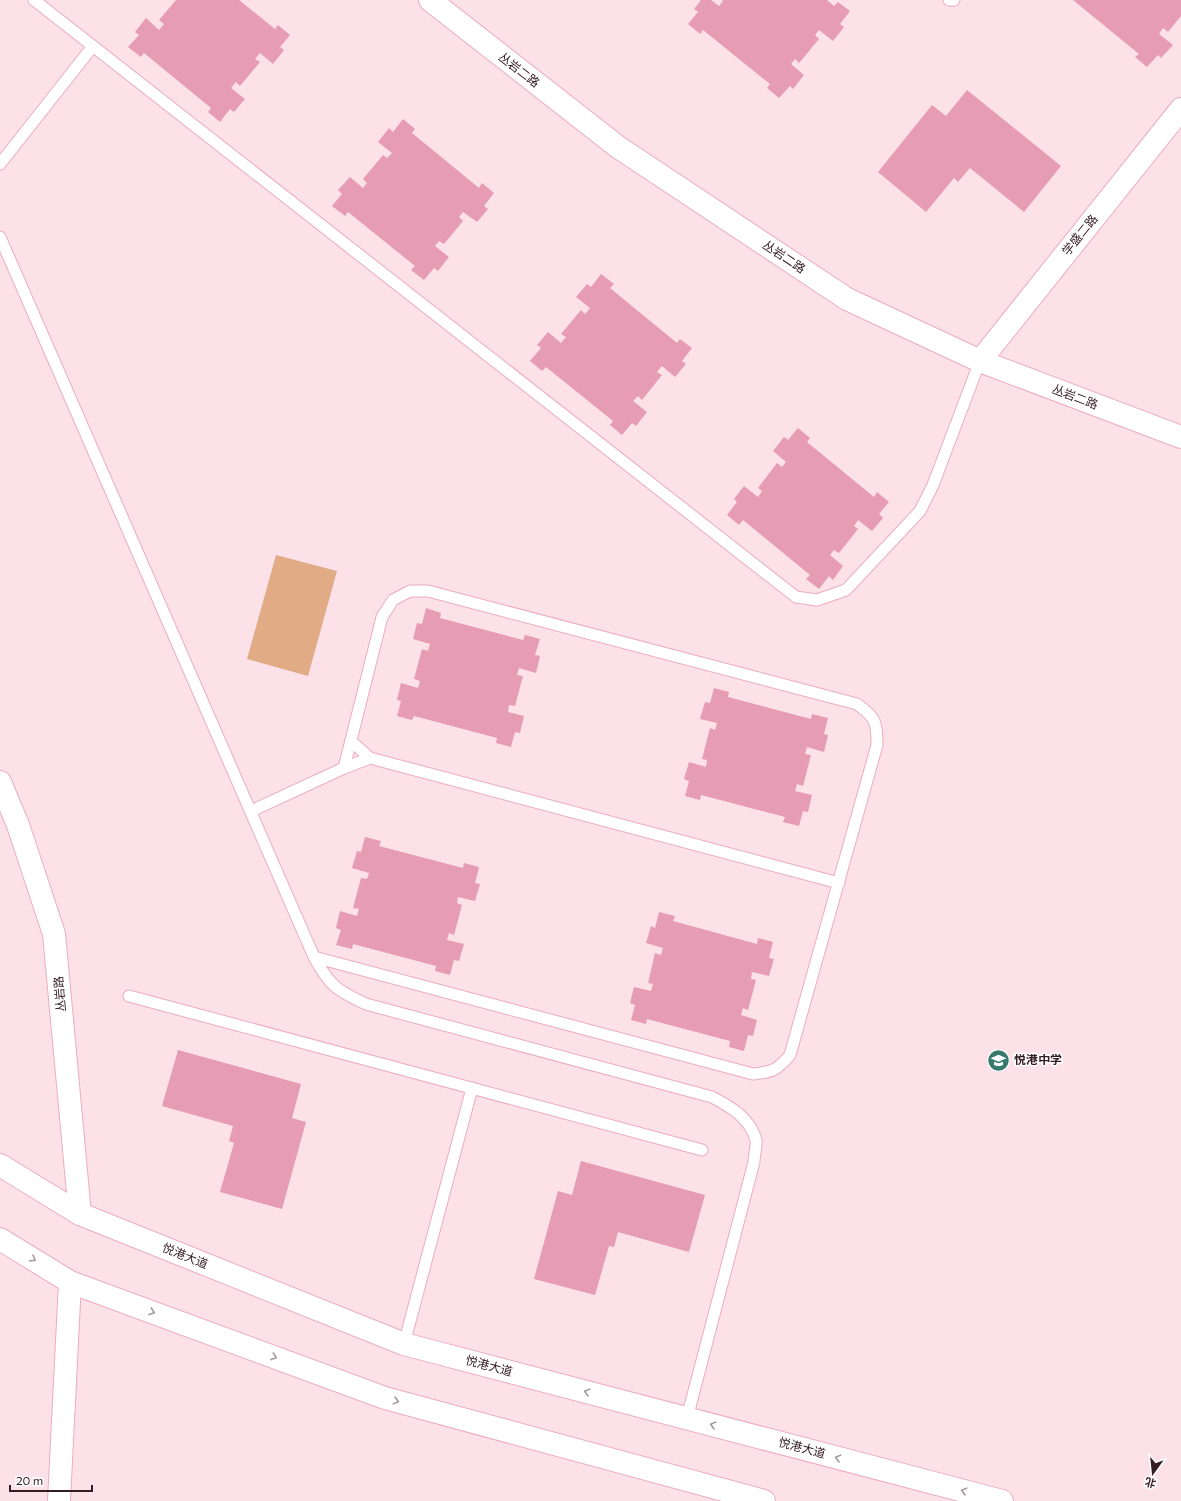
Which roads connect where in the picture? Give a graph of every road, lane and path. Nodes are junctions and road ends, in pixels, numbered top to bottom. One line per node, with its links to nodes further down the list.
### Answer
1 (34, 0): 5 (lane)
2 (430, 0): 9 (main road, 丛岩二路)
3 (949, 0): 4 (lane)
4 (954, 0)
5 (93, 46): 7 (lane); 9 (lane)
6 (1181, 109): 9 (main road, 学盛二路)
7 (0, 164)
8 (0, 237): 15 (lane)
9 (980, 361): 10 (main road, 丛岩二路)
10 (1181, 437)
11 (351, 741): 12 (lane); 13 (lane); 16 (lane)
12 (370, 758): 13 (lane); 16 (lane)
13 (344, 768): 15 (lane)
14 (0, 782): 22 (main road, 丛岩路)
15 (251, 811): 17 (lane)
16 (839, 883): 17 (lane)
17 (314, 957): 26 (lane)
18 (129, 996): 19 (lane)
19 (472, 1088): 20 (lane); 25 (lane)
20 (702, 1150)
21 (0, 1165): 22 (main road, 悦港大道)
22 (80, 1214): 25 (main road, 悦港大道)
23 (0, 1239): 24 (main road, one-way to 24)
24 (70, 1282): 27 (main road); 28 (main road, one-way to 28)
25 (404, 1344): 26 (main road, 悦港大道, one-way to 25)
26 (687, 1418): 29 (main road, 悦港大道, one-way to 26)
27 (59, 1501)
28 (764, 1501)
29 (1002, 1501)

